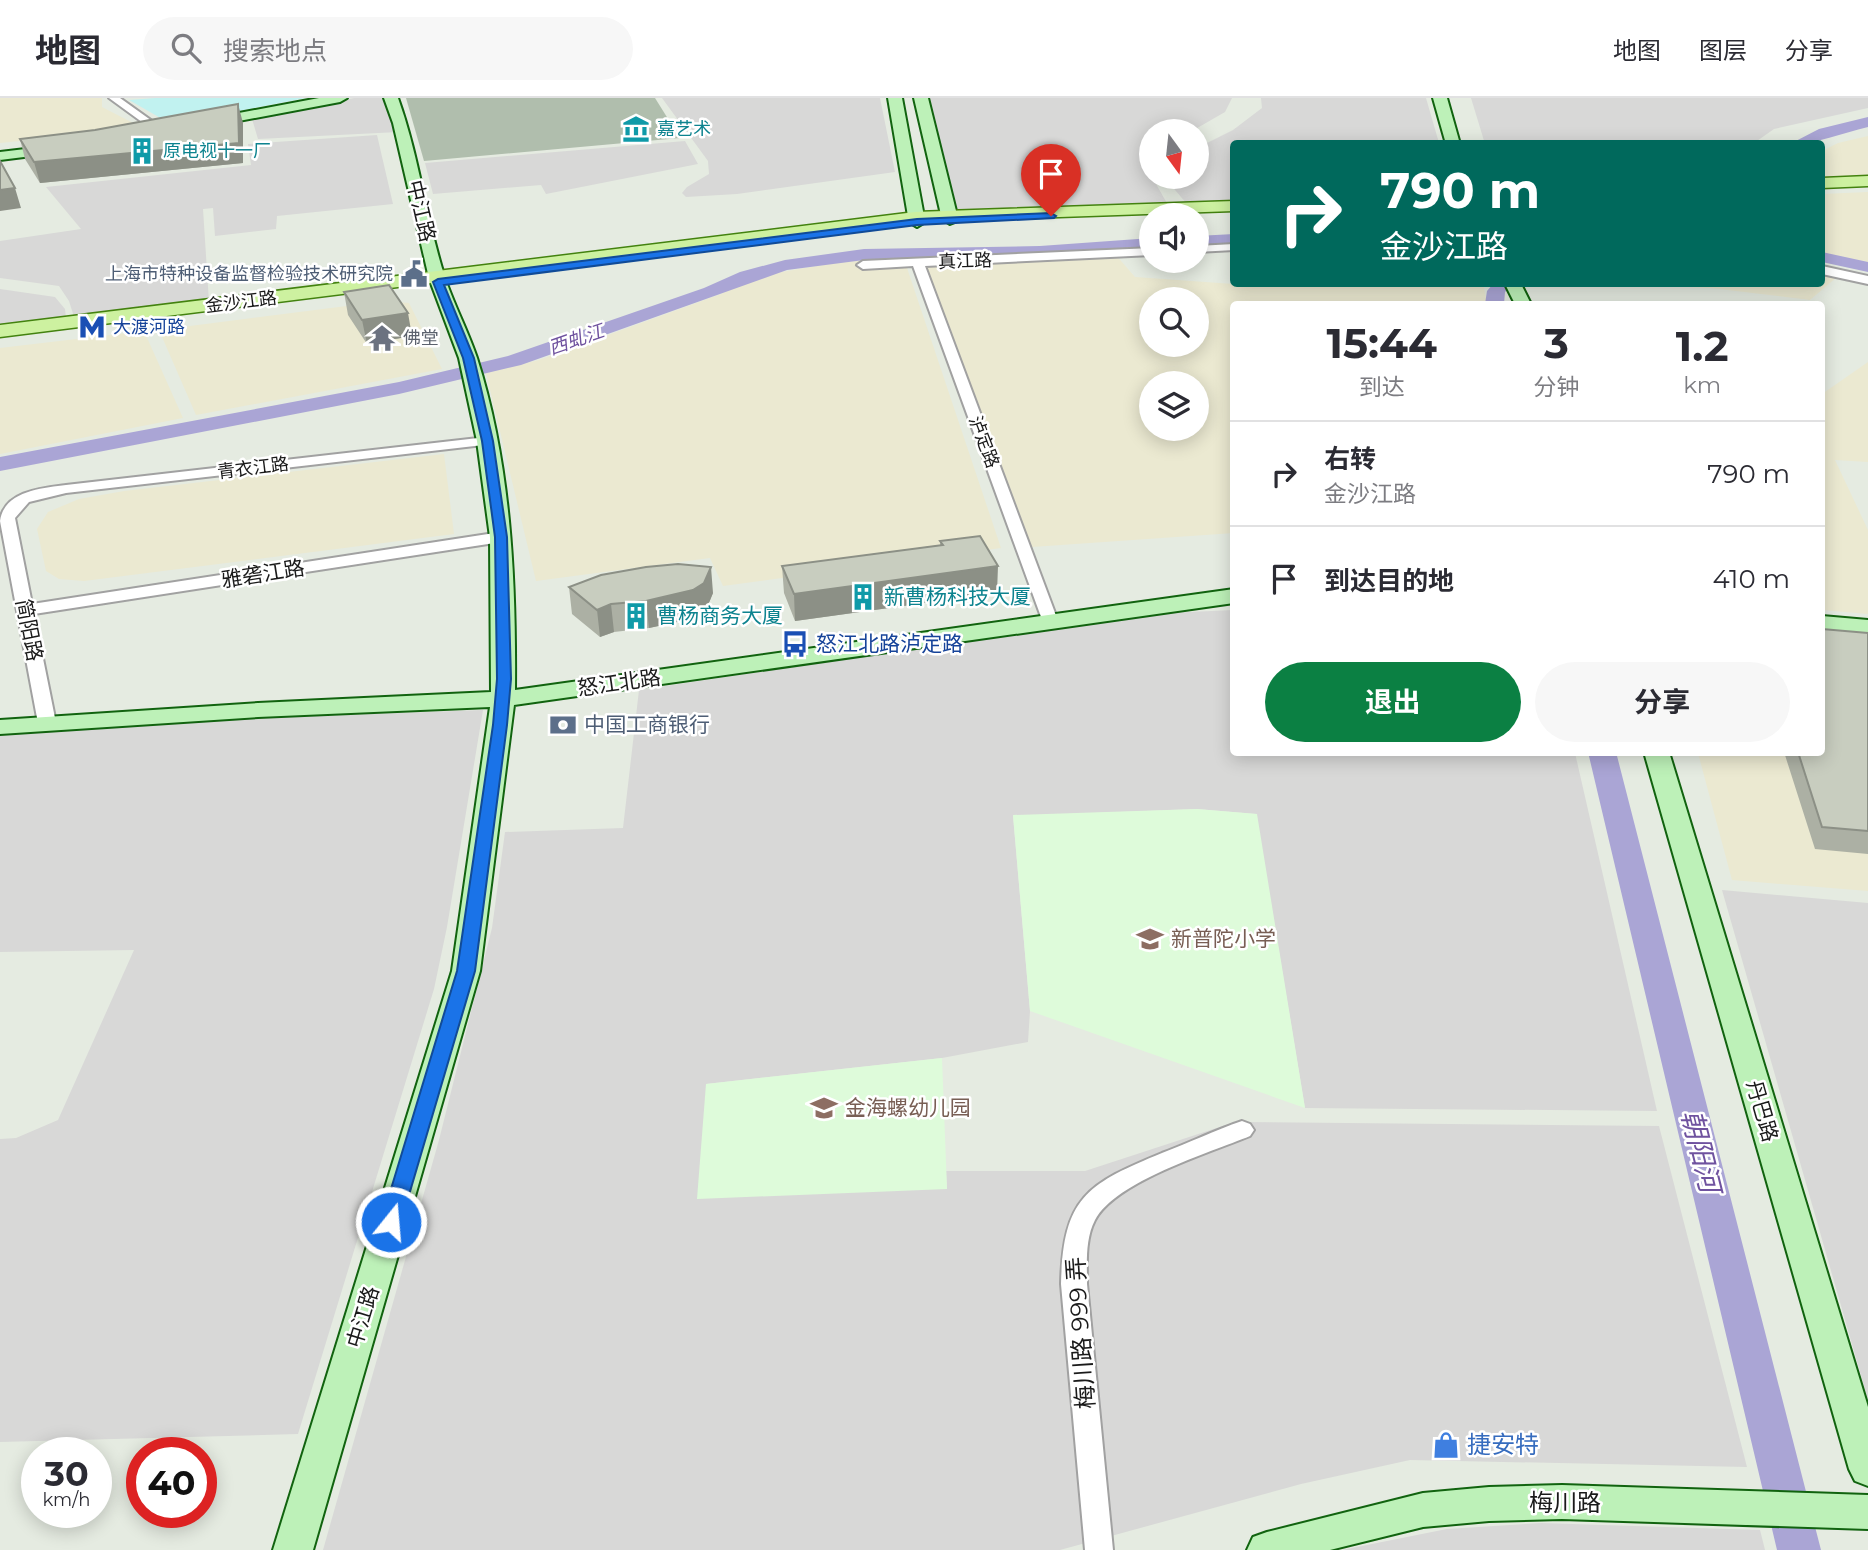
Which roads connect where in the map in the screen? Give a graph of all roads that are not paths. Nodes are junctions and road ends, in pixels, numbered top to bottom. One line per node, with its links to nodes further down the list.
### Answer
1 (114, 98): 7 (street)
2 (340, 98): 7 (street)
3 (391, 98): 23 (street, 中江路)
4 (895, 98): 16 (main road)
5 (921, 98): 15 (street)
6 (1440, 98): 9 (street)
7 (175, 129): 8 (street)
8 (146, 134)
9 (1452, 140)
10 (74, 147): 11 (street)
11 (0, 156)
12 (1868, 183): 13 (main road)
13 (1825, 185)
14 (1230, 208): 15 (main road, 金沙江路)
15 (949, 217): 16 (main road, 金沙江路)
16 (916, 219): 23 (main road, 金沙江路)
17 (1230, 247): 18 (street)
18 (1209, 248)
19 (1139, 252): 20 (street, 真江路)
20 (918, 263): 21 (street, 真江路); 32 (street, 泸定路)
21 (863, 265)
22 (1825, 271): 24 (street)
23 (437, 280): 25 (main road, 金沙江路); 26 (main road, 中江路)
24 (1868, 280)
25 (0, 333)
26 (468, 358): 27 (street, 中江路)
27 (487, 441): 28 (street, 青衣江路); 29 (street, 中江路)
28 (20, 500): 31 (street, 简阳路)
29 (501, 537): 31 (street, 雅砻江路); 35 (street, 中江路)
30 (1230, 597): 32 (street, 怒江北路)
31 (25, 610): 36 (street, 简阳路)
32 (1050, 621): 35 (street, 怒江北路)
33 (1825, 623): 34 (street)
34 (1868, 627)
35 (503, 699): 36 (street, 怒江北路); 42 (street, 中江路)
36 (47, 723): 37 (street, 怒江北路)
37 (0, 727)
38 (1657, 756): 40 (street, 丹巴路)
39 (1242, 1130): 43 (street, 梅川路 999 弄)
40 (1868, 1469)
41 (1868, 1512): 44 (street, 梅川路)
42 (293, 1550)
43 (1099, 1550)
44 (1267, 1550)

